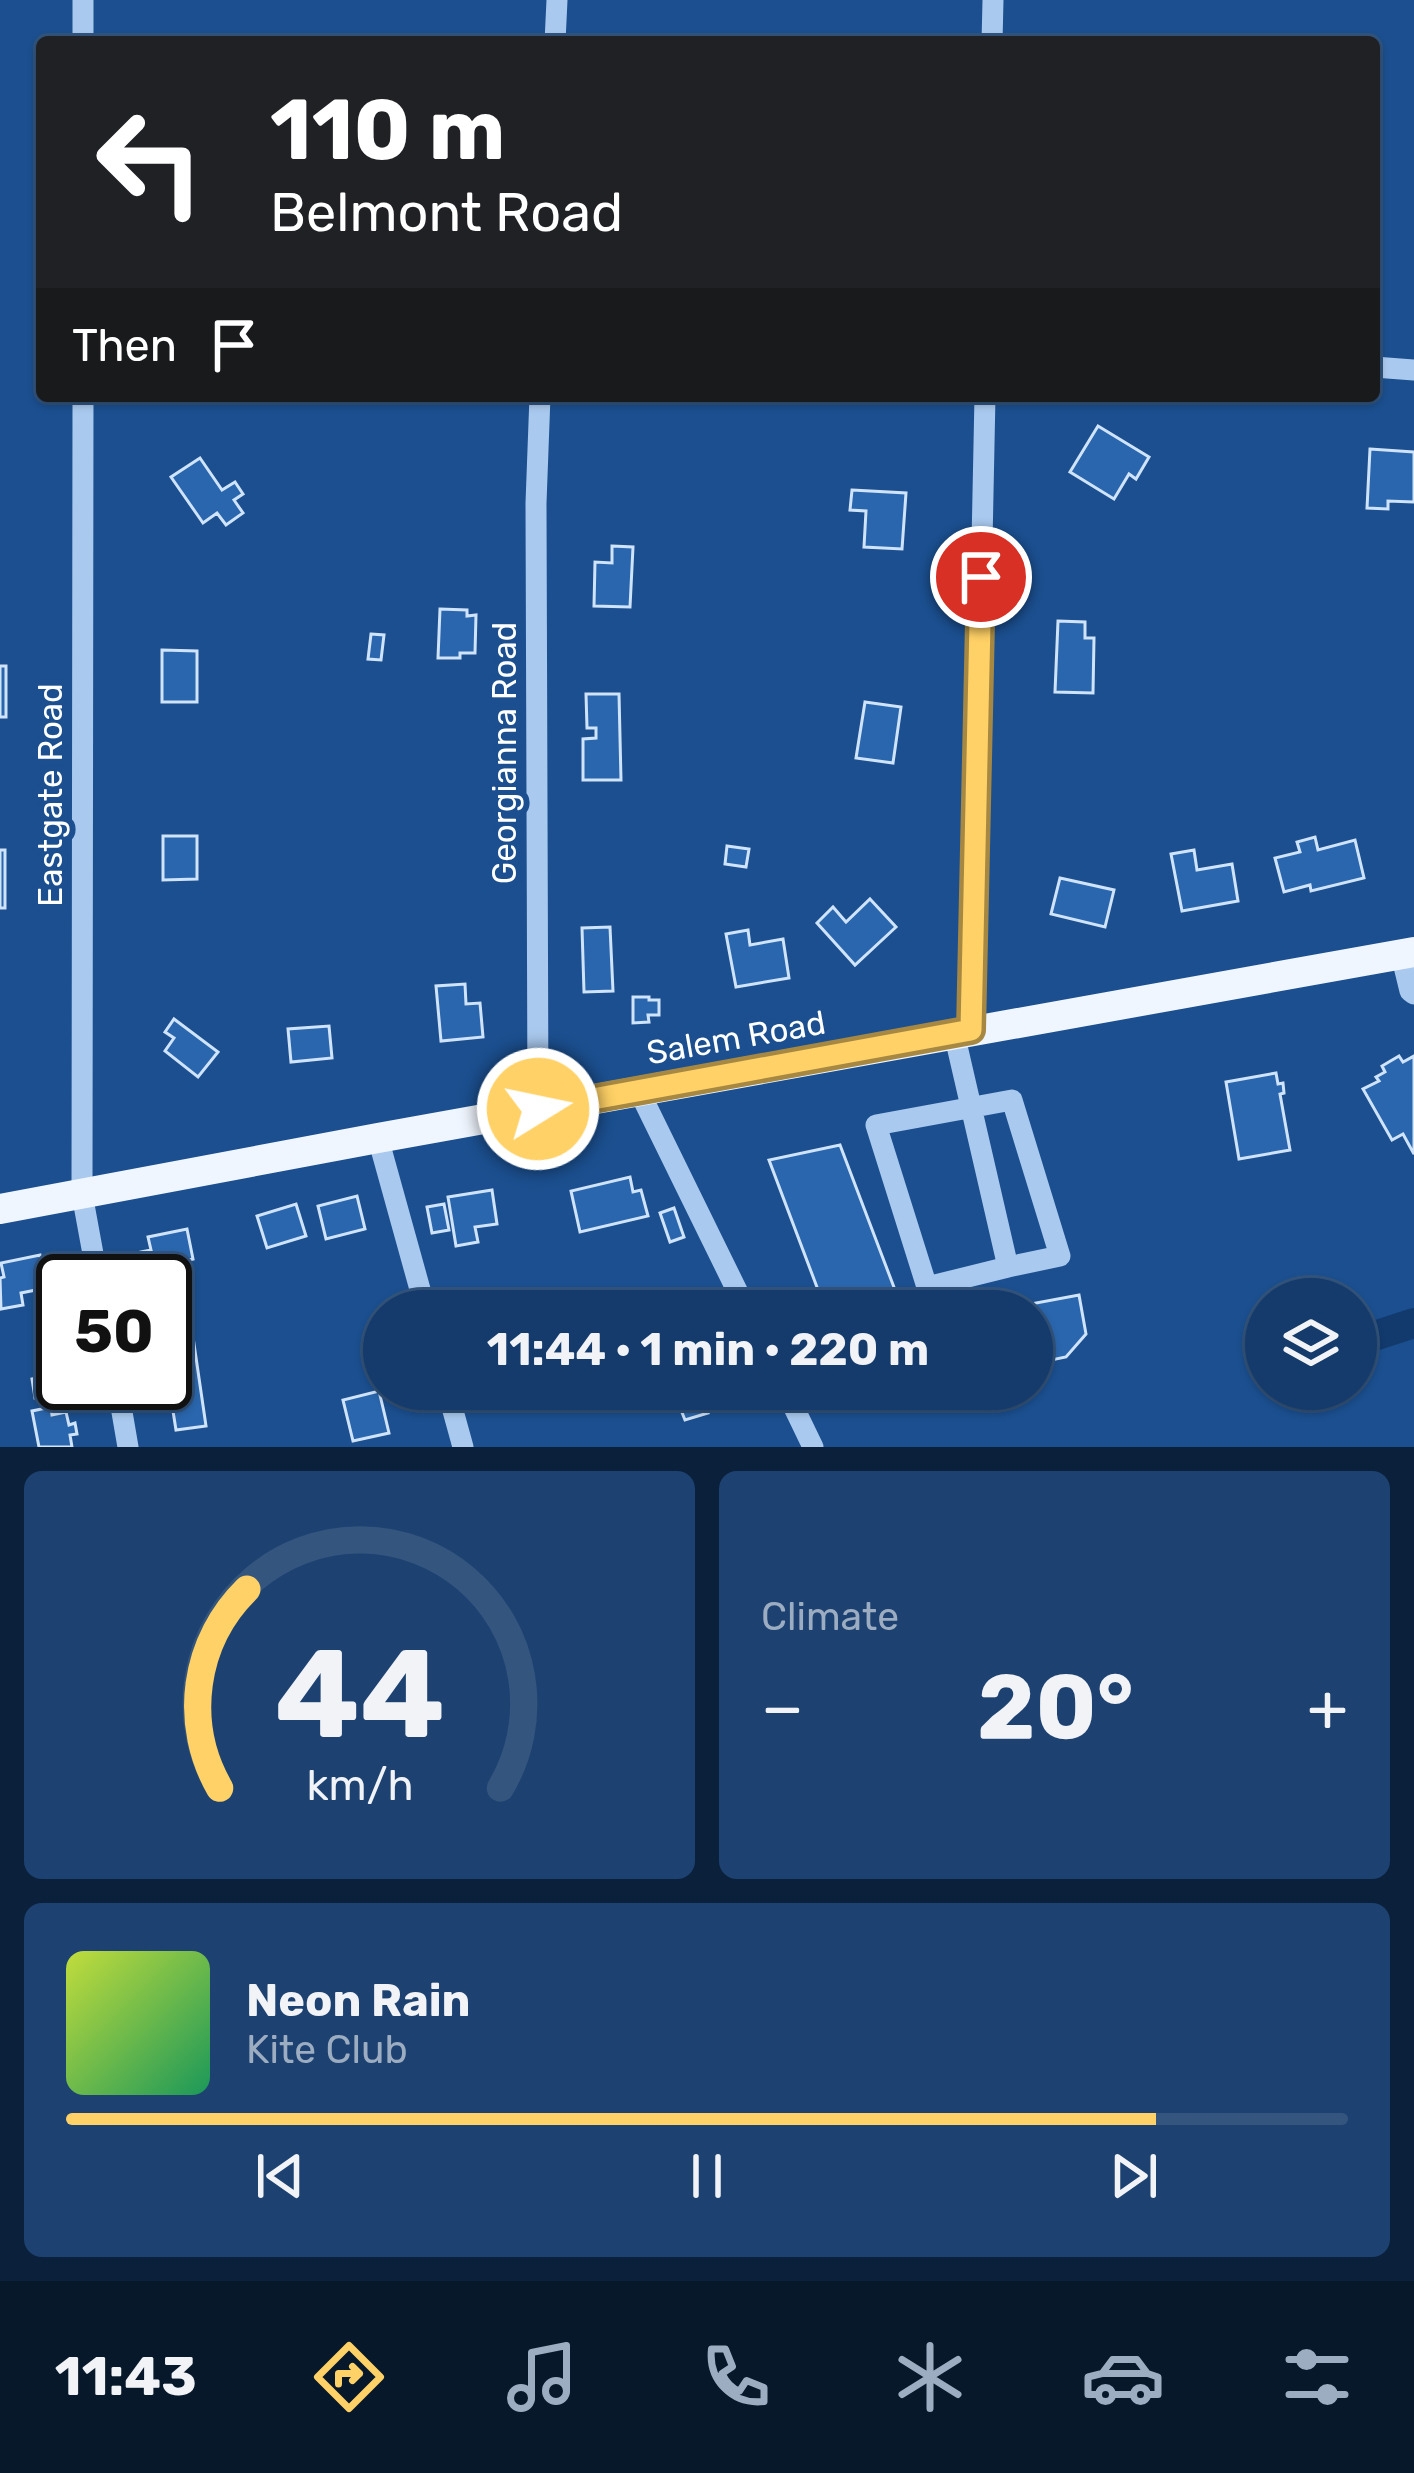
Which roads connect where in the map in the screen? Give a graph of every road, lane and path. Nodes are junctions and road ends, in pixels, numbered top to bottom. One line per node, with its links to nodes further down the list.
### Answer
1 (83, 0): 4 (street)
2 (557, 0): 5 (street)
3 (993, 0): 6 (street)
4 (83, 36)
5 (555, 36)
6 (992, 36)
7 (1380, 367): 8 (street)
8 (1414, 370)
9 (83, 402): 19 (street, Eastgate Road)
10 (541, 402): 17 (street, Georgianna Road)
11 (985, 402): 14 (street)
12 (1407, 953): 13 (street); 14 (main road, Salem Road)
13 (1414, 994)
14 (963, 1032): 15 (main road, Salem Road); 16 (street)
15 (640, 1090): 17 (main road, Salem Road); 24 (street)
16 (971, 1107): 22 (street); 22 (street); 22 (street)
17 (538, 1109): 18 (main road, Salem Road)
18 (378, 1138): 19 (main road, Salem Road); 23 (street)
19 (82, 1194): 20 (main road, Salem Road); 21 (street, Eastgate Road)
20 (0, 1209)
21 (93, 1254)
22 (1008, 1268)
23 (420, 1290)
24 (737, 1290)
25 (122, 1410): 28 (street)
26 (453, 1410): 29 (street)
27 (794, 1410): 30 (street)
28 (128, 1447)
29 (463, 1447)
30 (813, 1447)

